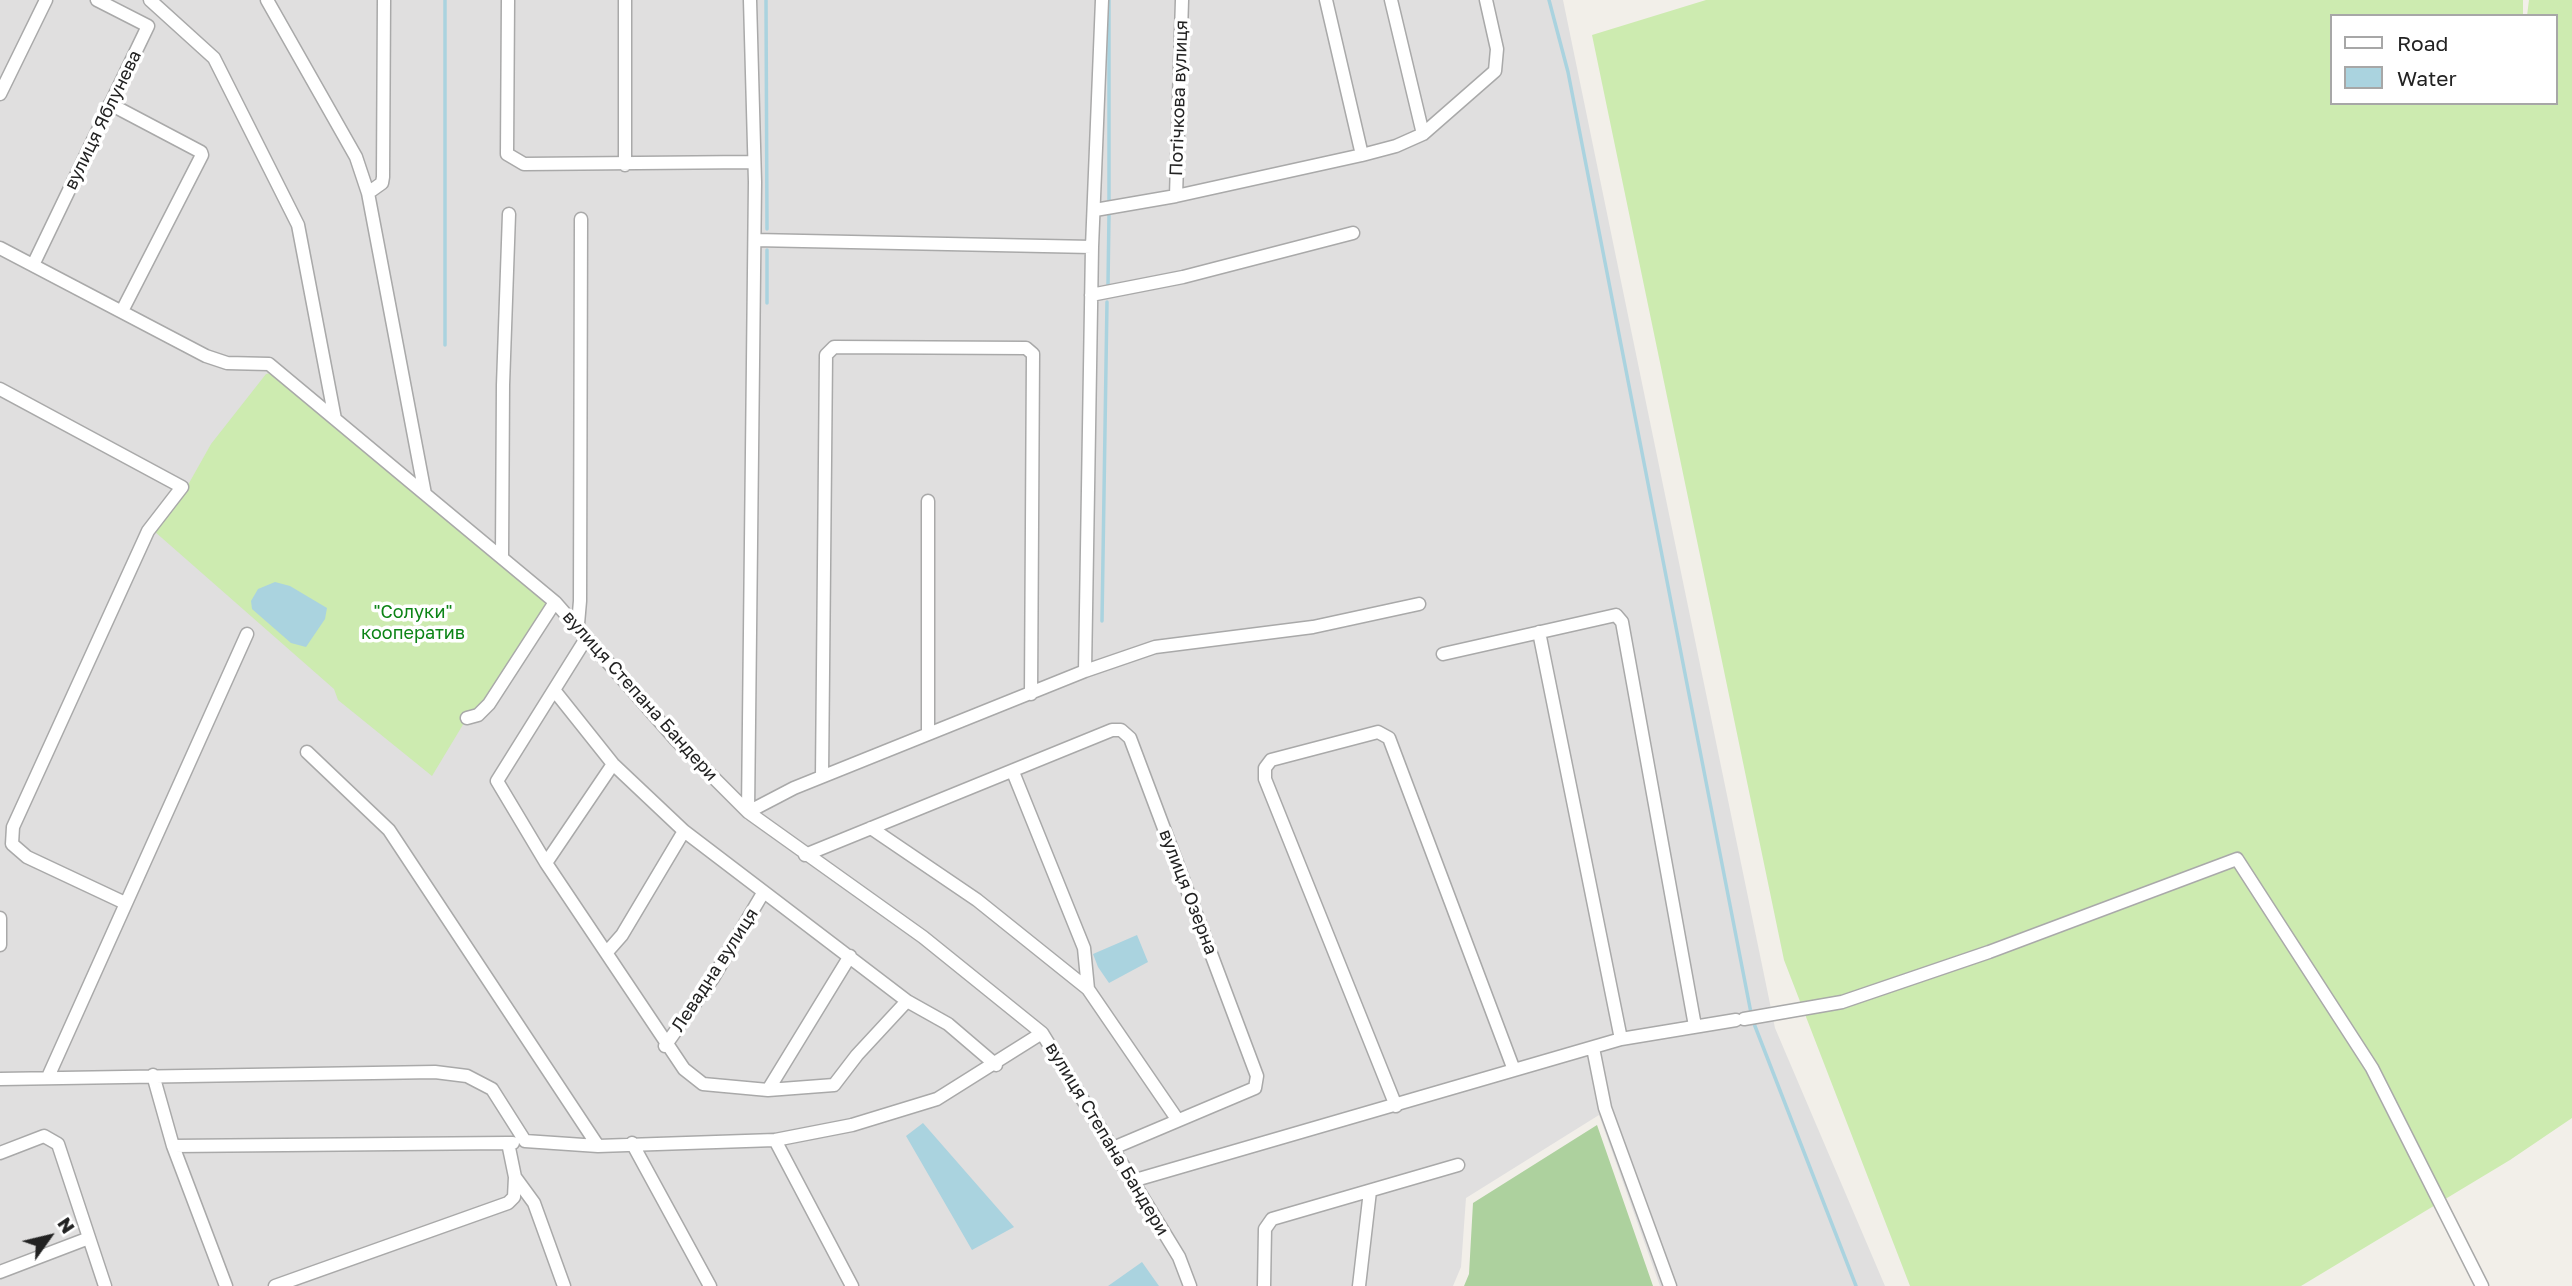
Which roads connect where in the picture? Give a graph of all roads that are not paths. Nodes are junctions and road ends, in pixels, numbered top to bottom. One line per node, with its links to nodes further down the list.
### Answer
1 (47, 0): 14 (street)
2 (97, 0): 15 (street, вулиця Яблунева)
3 (150, 0): 33 (street)
4 (267, 0): 20 (street)
5 (384, 0): 20 (street)
6 (508, 0): 19 (street)
7 (625, 0): 19 (street)
8 (750, 0): 18 (street)
9 (1102, 0): 22 (street)
10 (1182, 0): 21 (street, Потічкова вулиця)
11 (1326, 0): 17 (street)
12 (1391, 0): 16 (street)
13 (1486, 0): 16 (street, Потічкова вулиця)
14 (0, 94)
15 (110, 104): 29 (street, вулиця Яблунева); 31 (street)
16 (1423, 134): 17 (street, Потічкова вулиця)
17 (1362, 155): 21 (street, Потічкова вулиця)
18 (752, 162): 19 (street); 26 (street)
19 (625, 165)
20 (368, 193): 34 (street)
21 (1176, 196): 22 (street, Потічкова вулиця)
22 (1095, 209): 27 (street)
23 (509, 214): 36 (street)
24 (580, 219): 39 (street)
25 (1353, 233): 30 (street)
26 (755, 240): 27 (street); 53 (street)
27 (1092, 247): 30 (street)
28 (0, 248): 29 (street, вулиця Степана Бандери)
29 (33, 265): 31 (street, вулиця Степана Бандери)
30 (1091, 295): 44 (street)
31 (122, 311): 33 (street, вулиця Степана Бандери)
32 (0, 389): 59 (street)
33 (335, 420): 34 (street, вулиця Степана Бандери)
34 (425, 494): 36 (street, вулиця Степана Бандери)
35 (929, 500): 48 (street)
36 (502, 555): 37 (street, вулиця Степана Бандери)
37 (555, 602): 39 (street, вулиця Степана Бандери); 47 (street)
38 (1419, 604): 44 (street)
39 (578, 624): 42 (street, вулиця Степана Бандери)
40 (1539, 632): 43 (street); 66 (street); 68 (street)
41 (247, 634): 59 (street)
42 (587, 637): 45 (street, Левадна вулиця); 53 (street, вулиця Степана Бандери)
43 (1443, 654)
44 (1085, 671): 46 (street)
45 (554, 690): 50 (street, Левадна вулиця); 57 (street, Левадна вулиця)
46 (1031, 694): 48 (street); 52 (street)
47 (467, 718)
48 (928, 734): 52 (street)
49 (307, 752): 84 (street)
50 (613, 764): 55 (street, Левадна вулиця); 57 (street)
51 (1013, 772): 54 (street, вулиця Озерна); 64 (street); 78 (street, вулиця Озерна)
52 (822, 776): 53 (street)
53 (748, 812): 56 (street, вулиця Степана Бандери)
54 (871, 828): 56 (street, вулиця Озерна); 64 (street)
55 (684, 831): 58 (street, Левадна вулиця); 62 (street)
56 (805, 855): 67 (street, вулиця Степана Бандери)
57 (547, 863): 62 (street, Левадна вулиця)
58 (763, 893): 63 (street, Левадна вулиця); 69 (street, Левадна вулиця)
59 (125, 903): 74 (street)
60 (0, 918): 61 (street)
61 (0, 946)
62 (607, 952): 69 (street, Левадна вулиця)
63 (850, 956): 65 (street, Левадна вулиця); 76 (street)
64 (1088, 989): 78 (street)
65 (907, 1001): 71 (street, Левадна вулиця); 76 (street, Левадна вулиця)
66 (1695, 1026): 68 (street); 103 (street)
67 (1042, 1034): 71 (street); 85 (street, вулиця Степана Бандери)
68 (1621, 1039): 70 (street)
69 (666, 1046): 76 (street, Левадна вулиця)
70 (1592, 1048): 72 (street); 102 (street)
71 (996, 1065): 79 (street)
72 (1514, 1070): 77 (street); 77 (street)
73 (153, 1075): 74 (street); 80 (street); 83 (street)
74 (48, 1077): 75 (street)
75 (0, 1079)
76 (768, 1090)
77 (1396, 1106): 89 (street)
78 (1177, 1119): 85 (street, вулиця Озерна)
79 (775, 1140): 82 (street); 98 (street)
80 (525, 1141): 81 (street); 84 (street)
81 (508, 1143): 83 (street); 88 (street)
82 (632, 1143): 84 (street); 97 (street)
83 (173, 1146): 94 (street)
84 (598, 1146)
85 (1113, 1148): 89 (street, вулиця Степана Бандери)
86 (0, 1153): 91 (street)
87 (1458, 1164): 90 (street)
88 (515, 1177): 95 (street); 96 (street)
89 (1132, 1181): 99 (street, вулиця Степана Бандери)
90 (1370, 1191): 100 (street); 101 (street)
91 (89, 1238): 92 (street); 93 (street)
92 (0, 1272)
93 (105, 1286)
94 (226, 1286)
95 (275, 1286)
96 (565, 1286)
97 (710, 1286)
98 (852, 1286)
99 (1190, 1286)
100 (1264, 1286)
101 (1359, 1286)
102 (1670, 1286)
103 (2482, 1286)

